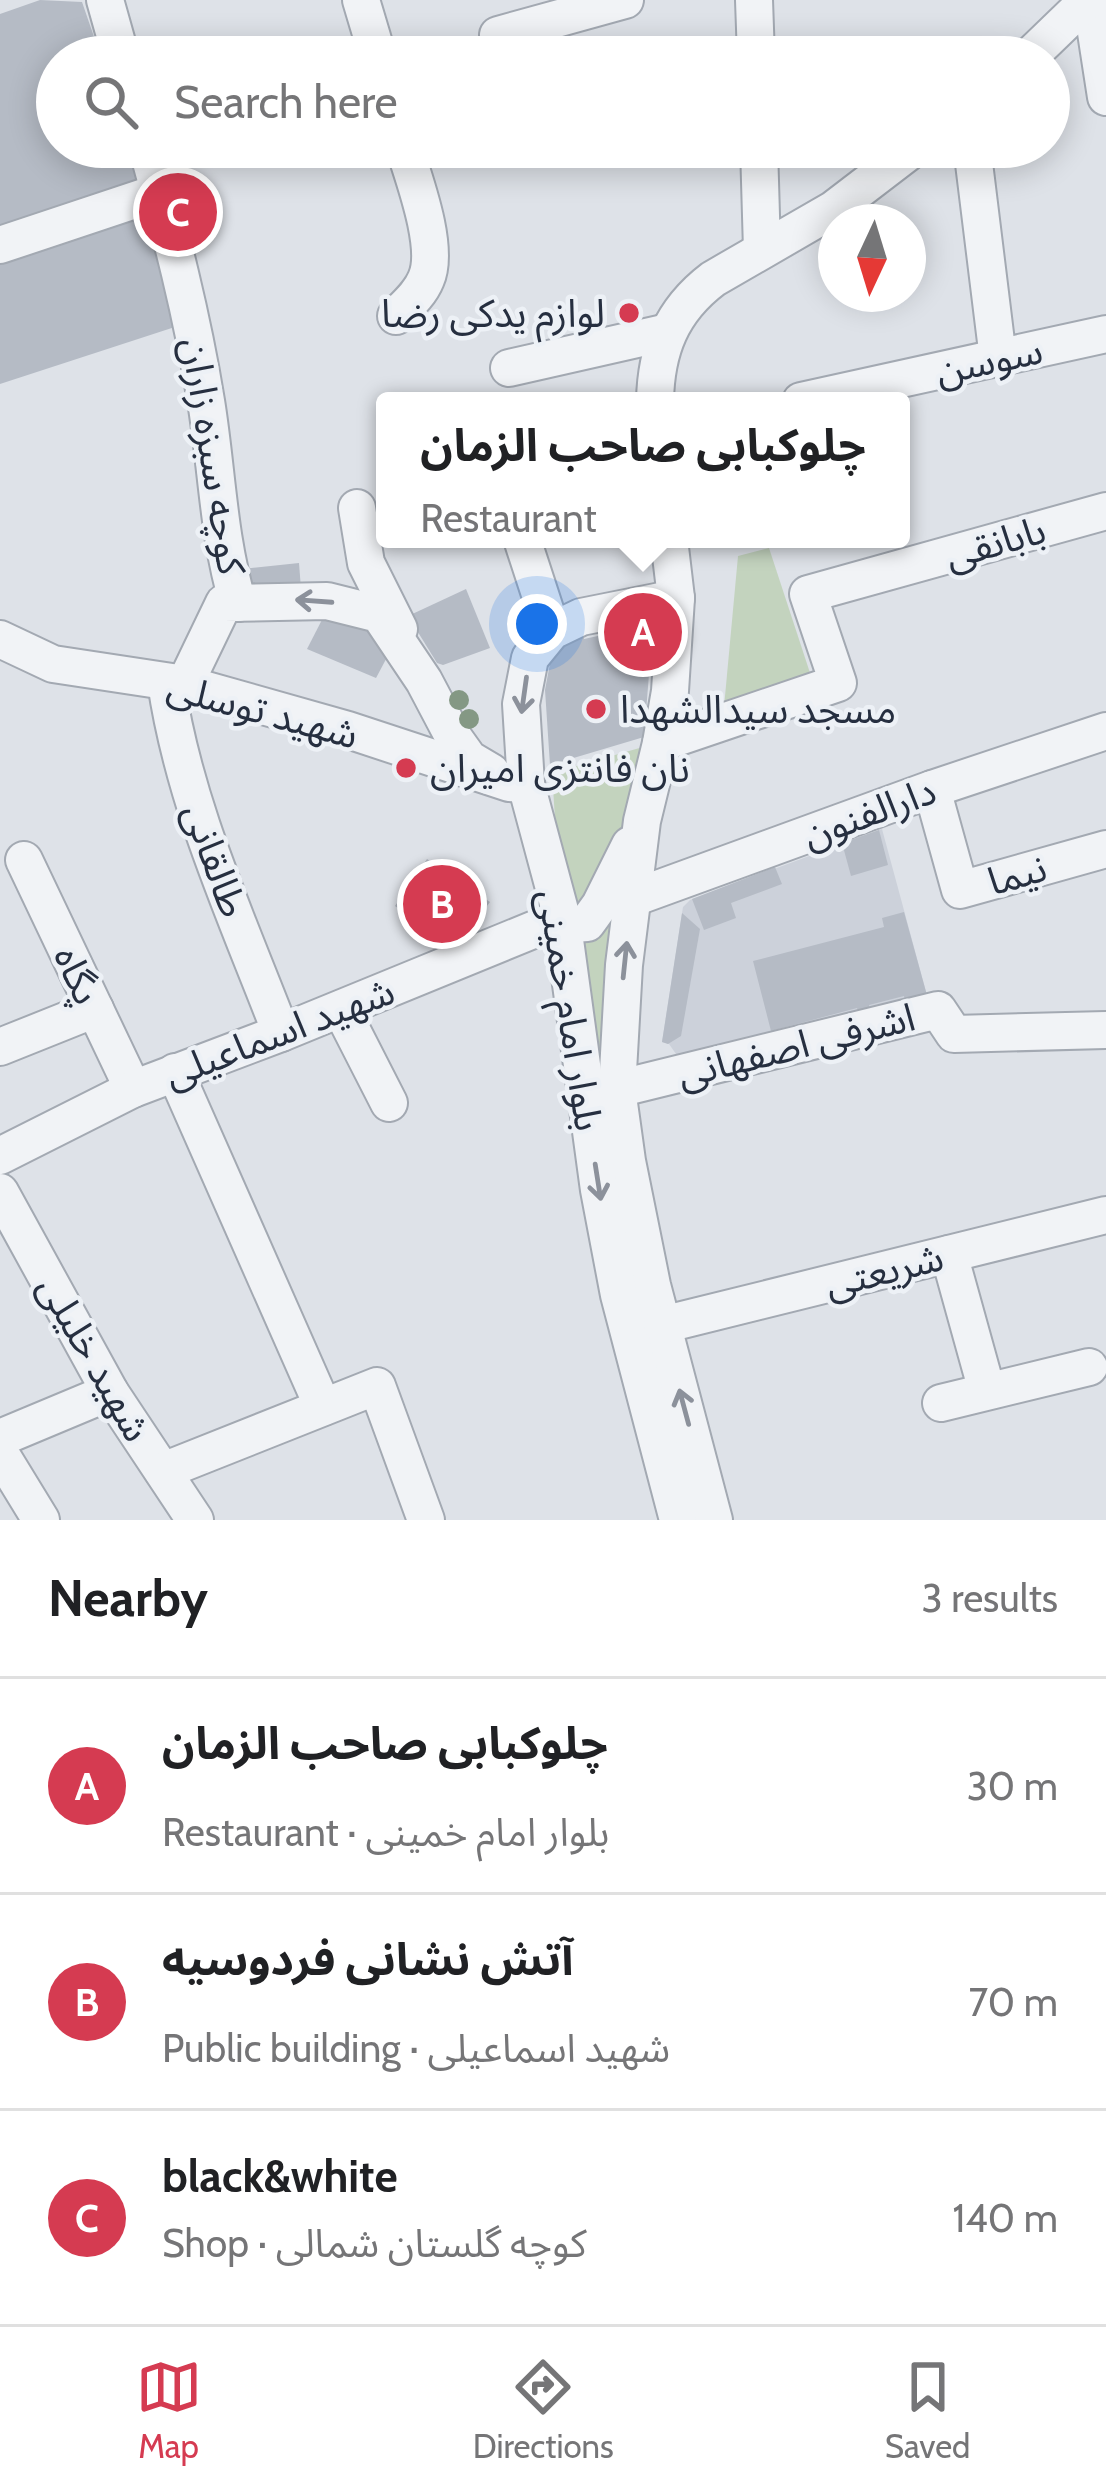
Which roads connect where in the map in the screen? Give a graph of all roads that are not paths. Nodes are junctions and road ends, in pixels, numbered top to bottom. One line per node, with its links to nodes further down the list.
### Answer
1 (105, 0): 7 (street)
2 (361, 0): 8 (street)
3 (625, 0): 6 (street)
4 (754, 0): 9 (street)
5 (1089, 0): 10 (street); 11 (street)
6 (498, 34)
7 (116, 36)
8 (372, 36)
9 (755, 36)
10 (1051, 36)
11 (1106, 97)
12 (153, 168): 17 (street, کوچه سبزه زاران)
13 (409, 168): 20 (street)
14 (760, 168): 19 (street)
15 (888, 168): 19 (street)
16 (975, 168): 23 (street)
17 (160, 192): 18 (street); 32 (street, کوچه سبزه زاران)
18 (0, 245)
19 (762, 250): 21 (street)
20 (396, 316)
21 (668, 332): 24 (street); 25 (street)
22 (1106, 334): 23 (street, سوسن)
23 (998, 358): 26 (street, سوسن)
24 (509, 368)
25 (656, 392)
26 (842, 392)
27 (357, 508): 35 (street)
28 (1106, 511): 38 (street, بابانقی)
29 (526, 548): 33 (street)
30 (670, 548): 31 (street, بلوار امام خمینی)
31 (676, 598): 33 (street); 38 (street, بلوار امام خمینی)
32 (231, 603): 35 (street, one-way to 32); 36 (street)
33 (552, 631): 39 (street, بلوار امام خمینی, one-way to 39)
34 (0, 640): 36 (street, شهید توسلی)
35 (424, 680): 39 (street)
36 (175, 683): 39 (street, شهید توسلی); 49 (street, طالقانی)
37 (1106, 731): 40 (street, دارالفنون)
38 (661, 743): 41 (street, بلوار امام خمینی)
39 (518, 784): 45 (street, بلوار امام خمینی)
40 (932, 788): 42 (street, نیما); 44 (street, دارالفنون)
41 (643, 821): 44 (street, بلوار امام خمینی); 45 (street, شهید اسماعیلی)
42 (1106, 849)
43 (24, 860): 46 (street, پگاه)
44 (633, 898): 53 (street, بلوار امام خمینی, one-way to 44)
45 (562, 918): 47 (street, شهید اسماعیلی); 72 (street, بلوار امام خمینی, one-way to 72)
46 (95, 1009): 50 (street); 54 (street, پگاه)
47 (340, 1009): 49 (street, شهید اسماعیلی); 55 (street)
48 (1106, 1030): 53 (street, اشرفی اصفهانی)
49 (281, 1033): 52 (street, شهید اسماعیلی)
50 (0, 1047)
51 (674, 1052): 53 (street)
52 (175, 1072): 54 (street, شهید اسماعیلی); 65 (street)
53 (627, 1086): 60 (street, بلوار امام خمینی)
54 (133, 1089): 56 (street, شهید اسماعیلی)
55 (389, 1103)
56 (0, 1156)
57 (0, 1192): 63 (street, شهید خلیلی)
58 (1106, 1214): 59 (street, شریعتی)
59 (949, 1254): 60 (street, شریعتی); 62 (street)
60 (662, 1325): 73 (street, بلوار امام خمینی, one-way to 60)
61 (1089, 1366): 62 (street)
62 (987, 1391): 64 (street)
63 (110, 1392): 66 (street); 68 (street, شهید خلیلی)
64 (941, 1403)
65 (323, 1407): 68 (street); 71 (street)
66 (0, 1438)
67 (0, 1453): 69 (street)
68 (163, 1471): 70 (street, شهید خلیلی)
69 (41, 1520)
70 (195, 1520)
71 (426, 1520)
72 (678, 1520)
73 (714, 1520)

